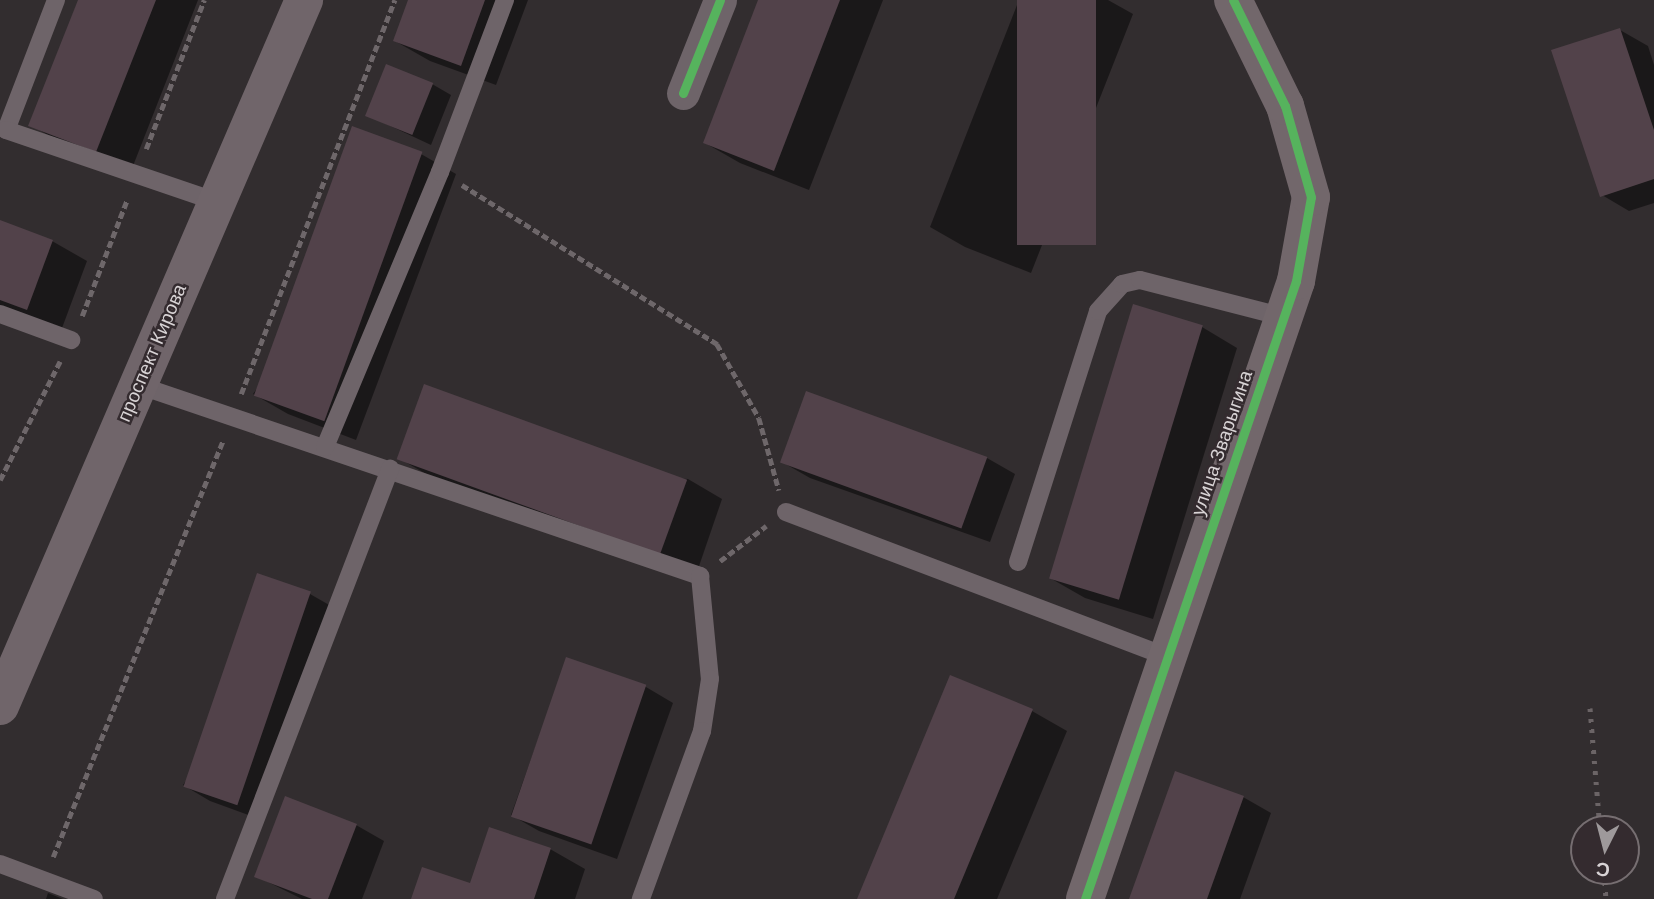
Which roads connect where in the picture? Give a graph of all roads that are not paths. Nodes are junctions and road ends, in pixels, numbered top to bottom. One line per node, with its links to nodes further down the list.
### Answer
1 (56, 0): 7 (lane)
2 (304, 0): 8 (main road, проспект Кирова)
3 (505, 0): 13 (lane)
4 (720, 0): 6 (street)
5 (1233, 0): 10 (street, улица Зварыгина)
6 (683, 93)
7 (3, 129): 8 (lane)
8 (217, 202): 12 (main road, проспект Кирова)
9 (0, 314): 11 (lane)
10 (1284, 317): 16 (lane); 17 (street, улица Зварыгина)
11 (71, 340)
12 (138, 385): 13 (lane); 18 (main road, проспект Кирова)
13 (325, 447): 14 (lane)
14 (390, 469): 21 (lane); 22 (lane)
15 (786, 512): 17 (lane)
16 (1018, 562)
17 (1168, 657): 23 (street, улица Зварыгина)
18 (0, 706)
19 (0, 864): 20 (lane)
20 (94, 899)
21 (225, 899)
22 (641, 899)
23 (1086, 899)

